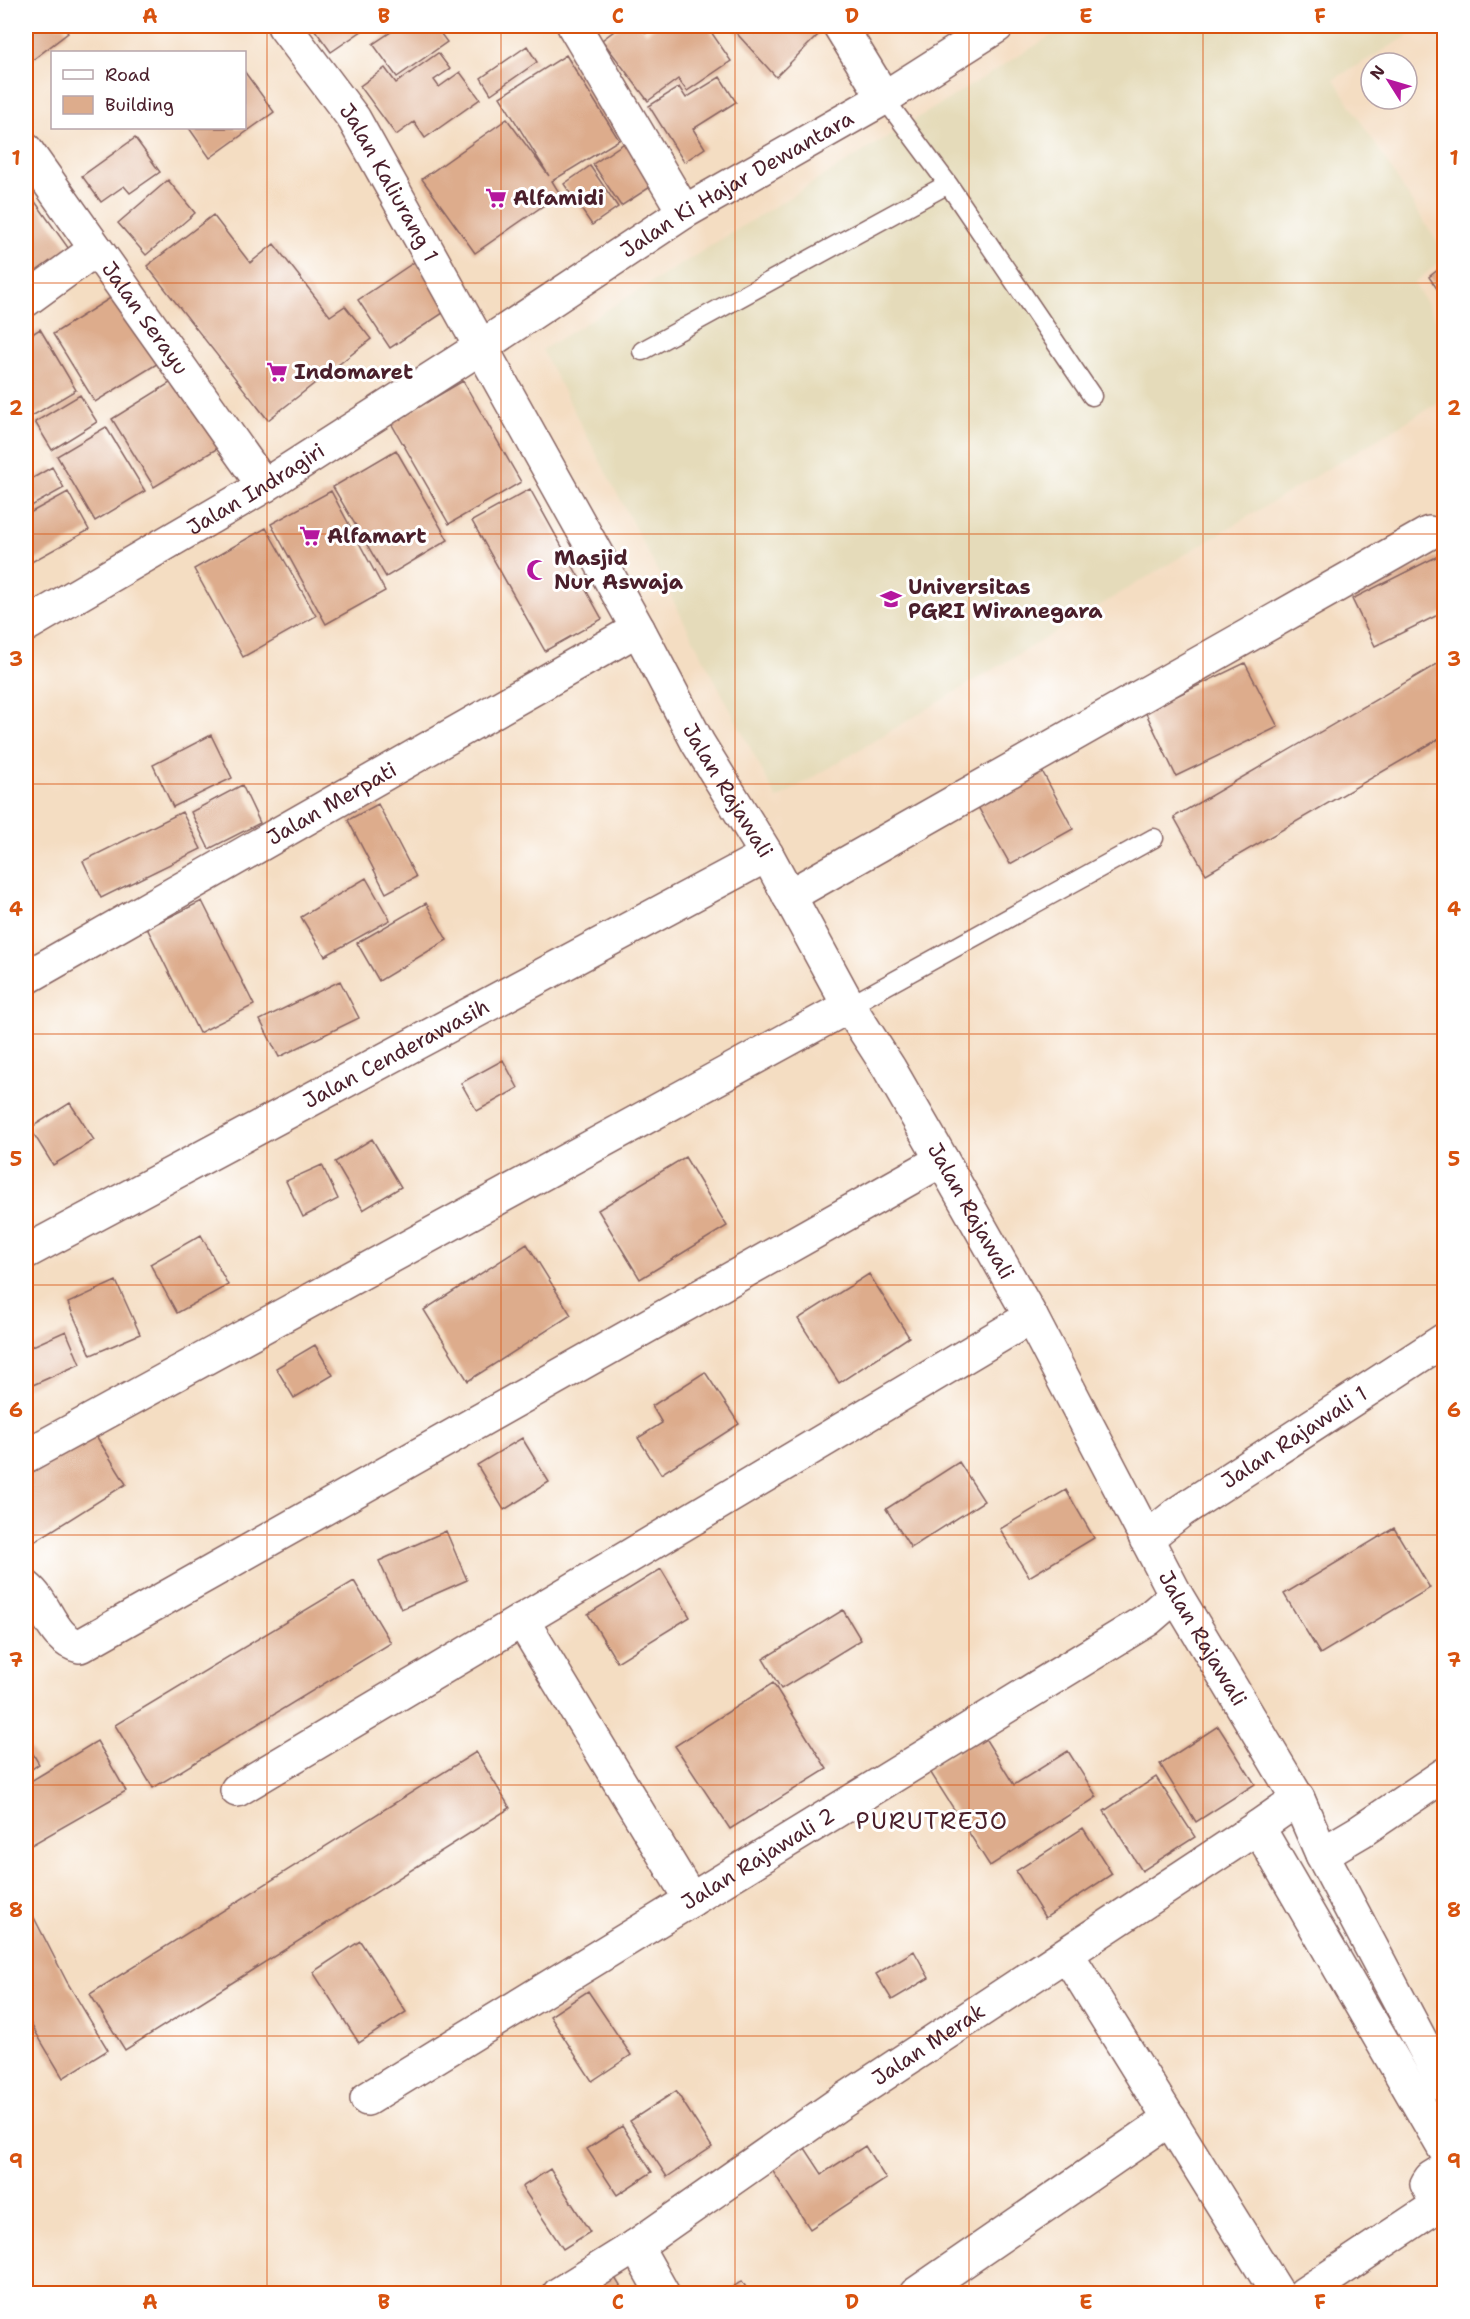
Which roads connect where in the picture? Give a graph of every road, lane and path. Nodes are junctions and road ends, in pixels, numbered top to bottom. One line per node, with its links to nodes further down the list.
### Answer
1 (284, 26): 11 (street, Jalan Kaliurang 1)
2 (574, 26): 8 (street)
3 (840, 26): 5 (street)
4 (997, 26): 5 (street, Jalan Ki Hajar Dewantara)
5 (884, 98): 7 (lane); 8 (street, Jalan Ki Hajar Dewantara)
6 (26, 150): 9 (street, Jalan Serayu)
7 (948, 184): 12 (lane); 13 (lane)
8 (684, 212): 11 (street, Jalan Ki Hajar Dewantara)
9 (96, 249): 10 (street); 14 (street, Jalan Serayu)
10 (26, 300)
11 (481, 347): 14 (street, Jalan Indragiri); 17 (street, Jalan Rajawali)
12 (642, 351)
13 (1092, 396)
14 (264, 486): 16 (street, Jalan Indragiri)
15 (1429, 533): 20 (street)
16 (26, 624)
17 (638, 630): 19 (street, Jalan Rajawali); 21 (street, Jalan Merpati)
18 (1154, 838): 22 (lane)
19 (768, 855): 20 (street, Jalan Rajawali); 24 (street, Jalan Cenderawasih)
20 (789, 896): 22 (street, Jalan Rajawali)
21 (26, 978)
22 (849, 1005): 23 (street, Jalan Rajawali); 27 (street)
23 (942, 1160): 25 (street, Jalan Rajawali); 29 (street)
24 (26, 1252)
25 (1030, 1317): 28 (street, Jalan Rajawali); 31 (street)
26 (1444, 1340): 28 (street, Jalan Rajawali 1)
27 (26, 1456)
28 (1146, 1539): 30 (street, Jalan Rajawali)
29 (26, 1587)
30 (1176, 1595): 34 (street, Jalan Rajawali); 37 (street, Jalan Rajawali 2)
31 (522, 1620): 33 (street); 37 (street)
32 (1444, 1775): 36 (street)
33 (237, 1790)
34 (1298, 1799): 35 (street, Jalan Merak); 36 (street, Jalan Rajawali)
35 (1258, 1827): 38 (street, Jalan Merak); 42 (street)
36 (1322, 1854): 39 (street, Jalan Rajawali)
37 (691, 1900): 40 (street, Jalan Rajawali 2)
38 (1067, 1954): 41 (street); 45 (street, Jalan Merak)
39 (1444, 2085)
40 (367, 2099)
41 (1170, 2119): 48 (street); 49 (street)
42 (1444, 2148)
43 (1444, 2170): 44 (street)
44 (1441, 2211): 50 (street)
45 (636, 2246): 46 (street, Jalan Merak); 47 (street)
46 (559, 2294)
47 (663, 2294)
48 (916, 2294)
49 (1278, 2294)
50 (1304, 2294)

